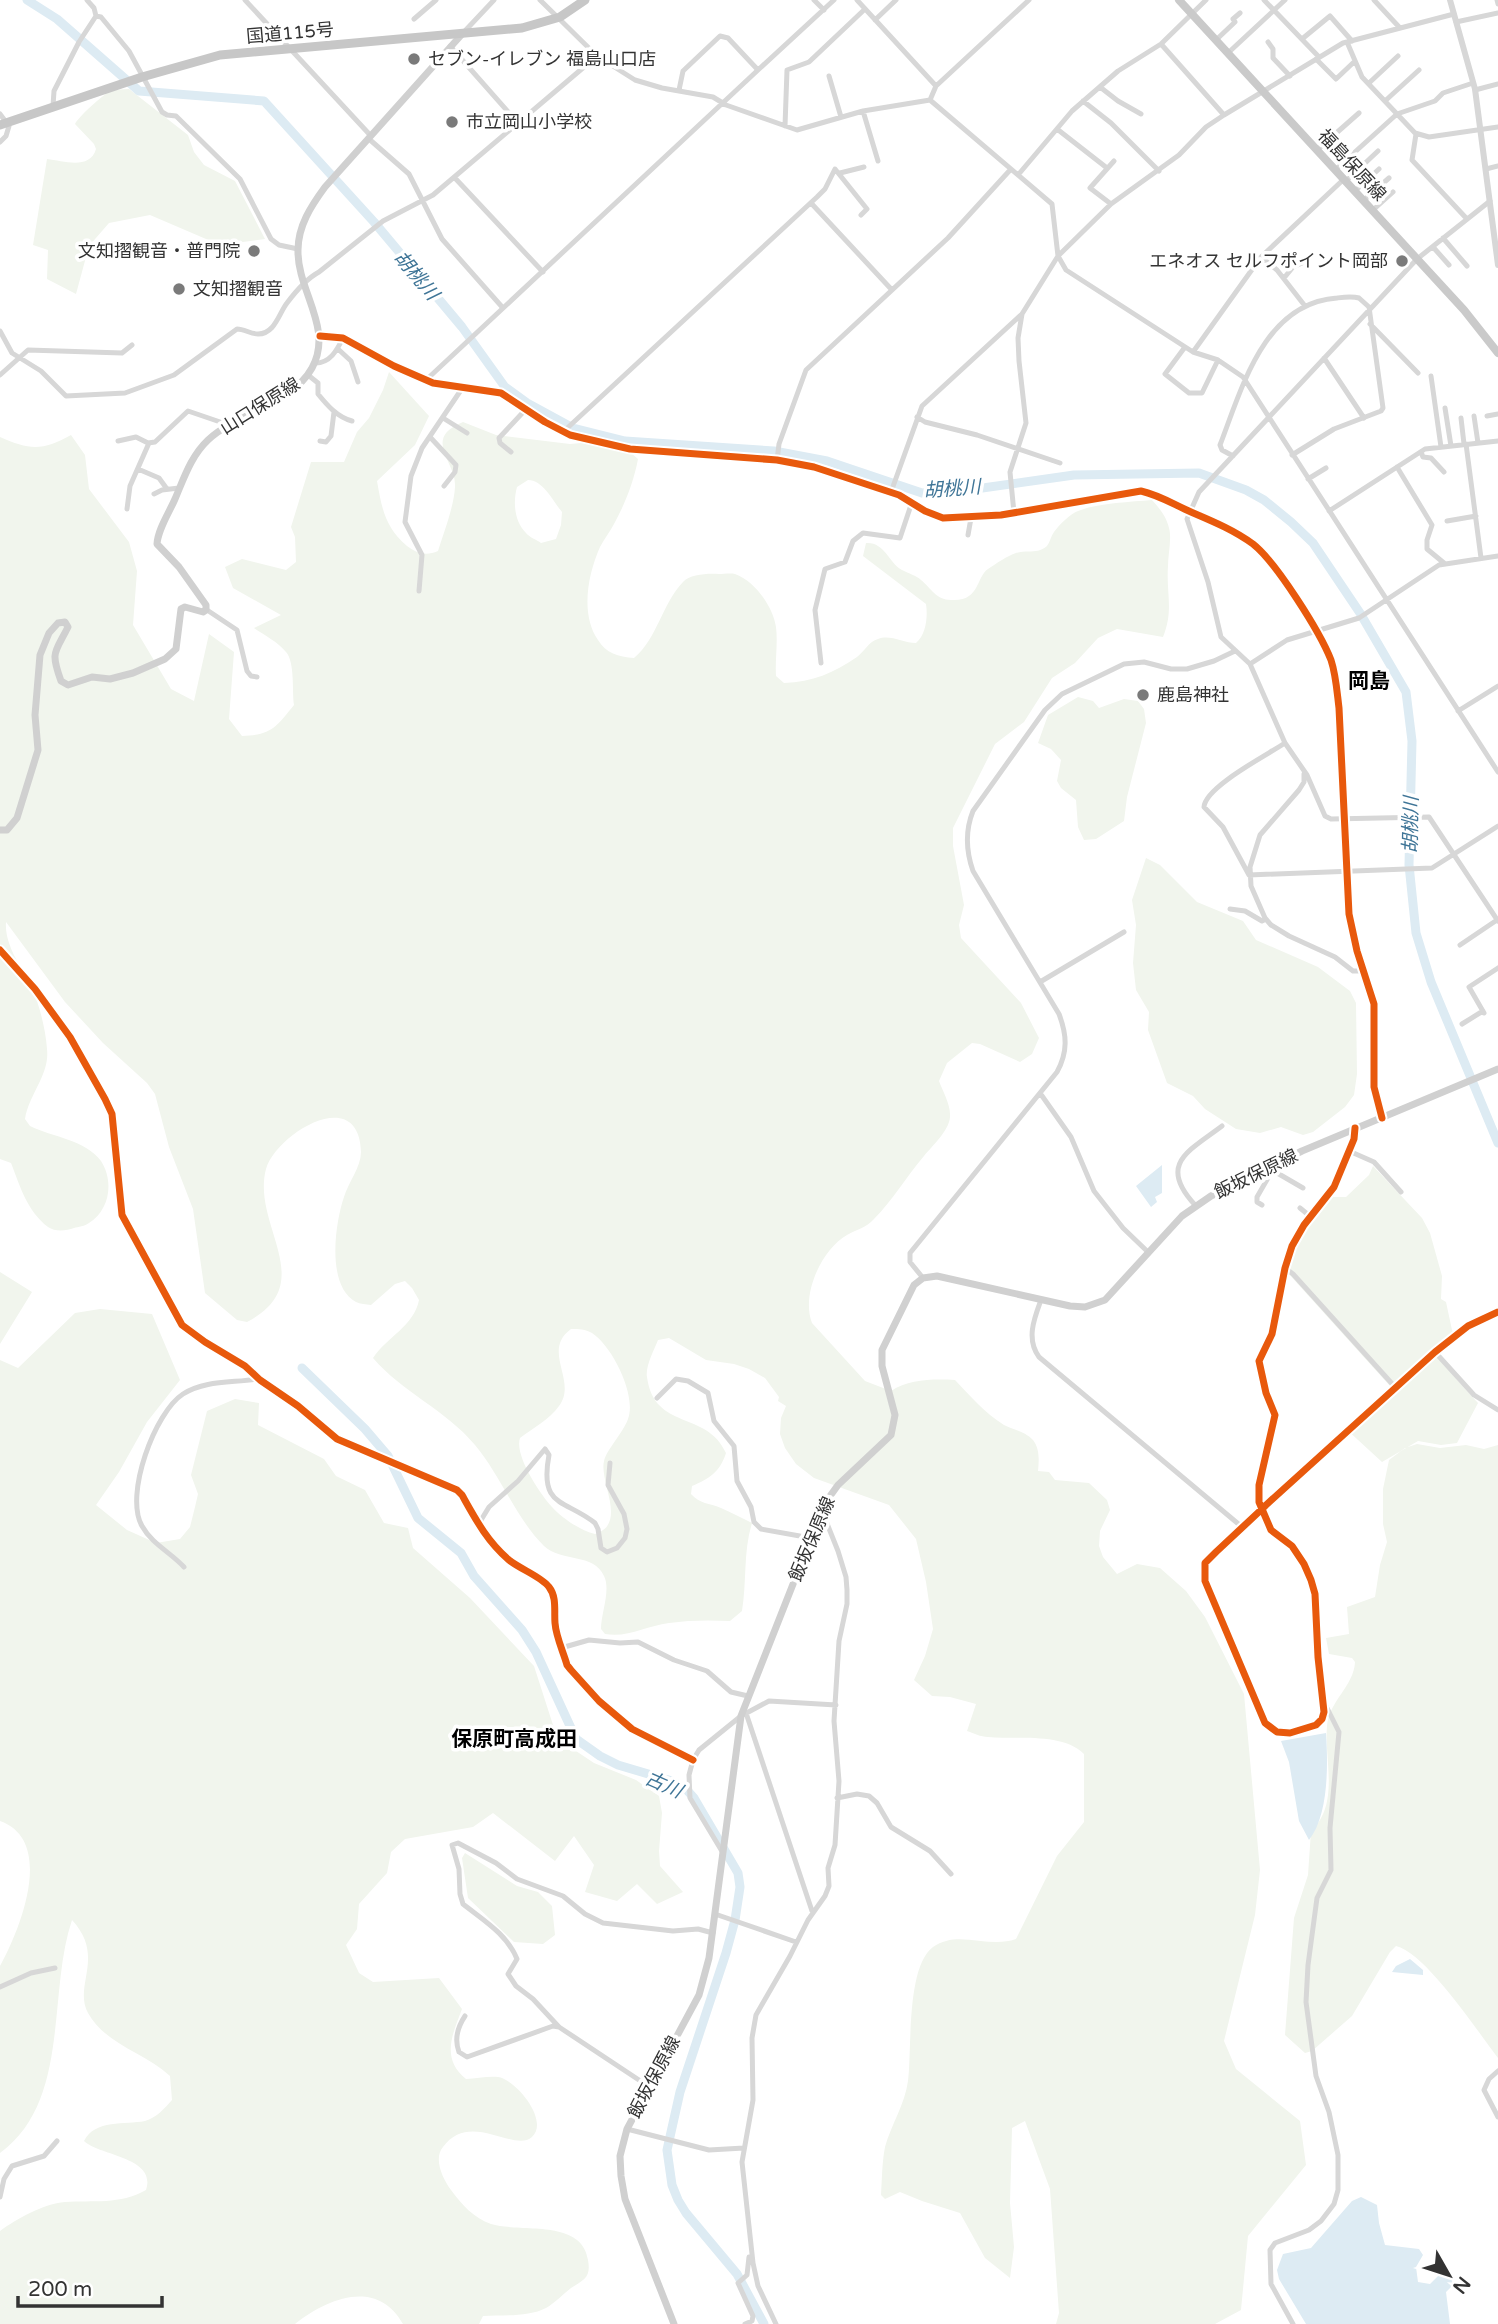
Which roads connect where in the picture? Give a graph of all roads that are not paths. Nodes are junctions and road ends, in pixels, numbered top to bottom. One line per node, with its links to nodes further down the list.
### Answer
1 (87, 0): 24 (street)
2 (245, 0): 37 (street)
3 (436, 0): 27 (street)
4 (494, 0): 30 (street)
5 (540, 0): 25 (street)
6 (585, 0): 25 (highway, 国道115号)
7 (814, 0): 19 (street)
8 (834, 0): 19 (street)
9 (857, 0): 18 (street)
10 (896, 0): 28 (street)
11 (1029, 0): 50 (street)
12 (1179, 0): 23 (main road, 福島保原線)
13 (1206, 0): 23 (street)
14 (1264, 0): 20 (street)
15 (1285, 0): 20 (street)
16 (1374, 0): 29 (street)
17 (1450, 0): 26 (street)
18 (865, 9): 28 (street); 69 (street)
19 (824, 10): 43 (street)
20 (1274, 10): 32 (street); 38 (street)
21 (1240, 13): 31 (street)
22 (1498, 13): 26 (street)
23 (1192, 14): 31 (main road, 福島保原線); 35 (street)
24 (96, 16): 47 (street); 59 (street)
25 (560, 17): 30 (highway, 国道115号); 39 (street)
26 (1455, 18): 29 (street); 51 (street)
27 (414, 19)
28 (875, 20): 50 (street)
29 (1400, 29): 34 (street)
30 (463, 33): 36 (main road); 37 (highway, 国道115号)
31 (1216, 40): 38 (main road, 福島保原線)
32 (1302, 40): 34 (street); 41 (street)
33 (1268, 42): 46 (street)
34 (1350, 42): 41 (street); 42 (street)
35 (1161, 44): 52 (street); 65 (street)
36 (450, 46): 67 (street); 74 (main road)
37 (291, 48): 47 (highway, 国道115号); 74 (street)
38 (1228, 53): 54 (main road, 福島保原線)
39 (597, 56): 53 (street); 67 (street)
40 (1398, 56): 48 (street)
41 (1318, 58): 42 (street); 46 (street)
42 (1355, 61): 48 (street)
43 (758, 70): 53 (street); 58 (street)
44 (1419, 70): 57 (street)
45 (829, 76): 66 (street)
46 (1290, 76): 54 (street)
47 (142, 77): 59 (highway, 国道115号); 105 (street)
48 (1368, 83): 57 (street)
49 (1498, 84): 51 (street)
50 (936, 86): 55 (street)
51 (1474, 86): 64 (street); 72 (street)
52 (1100, 87): 56 (street); 63 (street)
53 (679, 90): 58 (street)
54 (1263, 92): 65 (street); 76 (main road, 福島保原線)
55 (930, 100): 60 (street); 83 (street)
56 (1083, 101): 71 (street); 87 (street)
57 (1385, 101): 64 (street)
58 (723, 103): 69 (street); 113 (street)
59 (53, 106): 68 (highway, 国道115号)
60 (863, 111): 66 (street); 78 (street)
61 (1359, 113): 76 (street)
62 (0, 114): 68 (street)
63 (1141, 114)
64 (1397, 114): 73 (street); 86 (street)
65 (1224, 115): 87 (street)
66 (841, 117): 69 (street)
67 (517, 122): 90 (street)
68 (4, 124): 75 (street)
69 (785, 126)
70 (1498, 127): 72 (street)
71 (1057, 130): 82 (street); 89 (street)
72 (1481, 131): 73 (street); 85 (street)
73 (1416, 134): 102 (street)
74 (370, 138): 97 (street); 105 (main road)
75 (0, 142)
76 (1317, 150): 86 (main road, 福島保原線)
77 (1378, 151): 92 (street)
78 (878, 160)
79 (1114, 161): 82 (street)
80 (1498, 166): 85 (street)
81 (864, 167): 88 (street)
82 (1107, 168): 99 (street)
83 (1011, 169): 89 (street); 116 (street)
84 (1380, 169): 93 (street)
85 (1486, 169): 96 (street)
86 (1335, 170): 92 (main road, 福島保原線)
87 (1159, 171): 99 (street)
88 (839, 173): 98 (street); 101 (street)
89 (1018, 175): 106 (street)
90 (454, 177): 97 (street); 113 (street)
91 (1389, 178): 95 (street)
92 (1345, 180): 93 (main road, 福島保原線); 107 (street)
93 (1355, 191): 95 (main road, 福島保原線)
94 (1393, 191): 100 (street)
95 (1364, 201): 100 (main road, 福島保原線)
96 (1490, 201): 102 (street); 110 (street)
97 (422, 202): 115 (street); 118 (street)
98 (811, 202): 116 (street); 156 (street)
99 (1111, 204): 106 (street)
100 (1373, 210): 108 (main road, 福島保原線)
101 (861, 215)
102 (1467, 219): 103 (street)
103 (1443, 238): 104 (street); 112 (street)
104 (1433, 247): 108 (street); 111 (street)
105 (298, 249): 115 (main road)
106 (1058, 256): 120 (street); 127 (street)
107 (1261, 257): 114 (street); 129 (street)
108 (1417, 259): 119 (street); 125 (main road, 福島保原線)
109 (1309, 260): 114 (street)
110 (1498, 262)
111 (1449, 265)
112 (1467, 266)
113 (543, 272): 118 (street)
114 (1284, 278): 117 (street)
115 (303, 284): 123 (main road); 131 (street)
116 (892, 290): 172 (street)
117 (1305, 306): 119 (street); 139 (street)
118 (503, 308): 140 (street)
119 (1369, 312): 121 (street); 132 (street)
120 (1022, 314): 149 (street); 167 (street)
121 (1370, 324): 135 (street); 151 (street)
122 (0, 331): 131 (street)
123 (320, 336): 124 (street); 134 (main road, 山口保原線)
124 (343, 338): 128 (street); 140 (street)
125 (1495, 341): 130 (main road, 福島保原線)
126 (132, 345): 131 (street)
127 (1185, 347): 129 (street); 133 (street)
128 (338, 349): 134 (street); 141 (street)
129 (1193, 352): 133 (street)
130 (1498, 353)
131 (18, 358): 136 (street)
132 (1324, 358): 151 (street); 153 (street)
133 (1219, 360): 139 (street)
134 (314, 363): 137 (main road, 山口保原線)
135 (1418, 373)
136 (0, 375)
137 (308, 375): 145 (street); 155 (main road, 山口保原線)
138 (1431, 376): 166 (street)
139 (1245, 380): 153 (street); 171 (street)
140 (425, 381): 142 (street)
141 (358, 382)
142 (463, 387): 143 (street); 150 (street)
143 (527, 408): 156 (street); 168 (street)
144 (1445, 408): 165 (street)
145 (334, 412): 154 (street); 160 (street)
146 (1498, 414): 148 (street)
147 (1474, 416): 163 (street)
148 (1488, 416)
149 (917, 417): 167 (street); 182 (street)
150 (443, 418): 157 (street); 158 (street)
151 (1364, 418): 170 (street)
152 (1461, 418): 164 (street)
153 (1269, 419): 170 (street); 171 (street)
154 (352, 421)
155 (229, 425): 162 (street); 180 (main road, 山口保原線)
156 (564, 432): 172 (street)
157 (467, 433)
158 (430, 437): 179 (street); 196 (street)
159 (118, 441): 162 (street)
160 (320, 441)
161 (1498, 441): 163 (street)
162 (149, 443): 176 (street)
163 (1478, 443): 164 (street)
164 (1465, 444): 165 (street); 189 (street)
165 (1451, 446): 166 (street)
166 (1441, 447): 169 (street)
167 (1018, 448): 173 (street); 188 (street)
168 (511, 452)
169 (1421, 452): 174 (street); 177 (street)
170 (1292, 455): 178 (street)
171 (1233, 456): 186 (street)
172 (776, 460): 182 (street)
173 (1060, 463)
174 (1397, 467): 187 (street); 195 (street)
175 (1326, 468): 178 (street)
176 (138, 469): 181 (street); 185 (street)
177 (1444, 472)
178 (1308, 479): 187 (street)
179 (444, 486)
180 (179, 488): 181 (street); 198 (main road, 山口保原線)
181 (167, 489): 183 (street)
182 (891, 492): 184 (street)
183 (154, 494)
184 (912, 502): 190 (street); 201 (street)
185 (127, 509)
186 (1189, 511): 188 (street); 199 (street); 200 (street)
187 (1329, 511): 197 (street)
188 (1014, 513): 190 (street)
189 (1476, 516): 191 (street); 194 (street)
190 (971, 518): 192 (street)
191 (1447, 520)
192 (968, 535)
193 (1498, 556): 194 (street)
194 (1481, 558): 195 (street)
195 (1444, 563): 197 (street)
196 (418, 592)
197 (1386, 600): 199 (street); 205 (street)
198 (207, 610): 203 (street); 213 (main road)
199 (1316, 631): 202 (street); 211 (street)
200 (1235, 651): 202 (street); 225 (street)
201 (821, 663)
202 (1250, 664): 206 (street)
203 (257, 677)
204 (1498, 686): 205 (street)
205 (1458, 711): 208 (street)
206 (1285, 743): 207 (street); 216 (street)
207 (1303, 771): 209 (street); 210 (street)
208 (1498, 772)
209 (1310, 783): 210 (street); 211 (street)
210 (1303, 784): 216 (street)
211 (1345, 818): 214 (street); 215 (street)
212 (1498, 826): 214 (street)
213 (0, 830)
214 (1454, 855): 215 (street); 219 (street)
215 (1347, 872): 216 (street); 224 (street)
216 (1249, 875): 218 (street)
217 (1230, 909): 218 (street)
218 (1266, 919): 224 (street)
219 (1498, 921): 221 (street)
220 (1124, 932): 225 (street)
221 (1460, 945)
222 (0, 950): 246 (street)
223 (1498, 968): 226 (street)
224 (1364, 971): 229 (street)
225 (1040, 982): 228 (street)
226 (1462, 1024)
227 (1498, 1069): 229 (main road, 飯坂保原線)
228 (1040, 1093): 240 (street); 242 (street)
229 (1382, 1118): 231 (main road, 飯坂保原線)
230 (1222, 1126): 236 (street)
231 (1355, 1128): 232 (street); 233 (main road, 飯坂保原線)
232 (1349, 1151): 235 (street); 239 (street)
233 (1272, 1168): 234 (street); 236 (main road, 飯坂保原線); 237 (street)
234 (1303, 1188)
235 (1401, 1192)
236 (1195, 1205): 240 (main road, 飯坂保原線)
237 (1262, 1205)
238 (1300, 1208): 239 (street)
239 (1311, 1217): 241 (street)
240 (1149, 1253): 243 (main road, 飯坂保原線)
241 (1285, 1268): 247 (street); 251 (street)
242 (923, 1278): 243 (main road, 飯坂保原線); 252 (main road, 飯坂保原線)
243 (1041, 1300): 254 (street)
244 (1498, 1312): 245 (street)
245 (1435, 1352): 247 (street); 249 (street)
246 (260, 1380): 253 (street); 256 (street)
247 (1395, 1387): 251 (street)
248 (657, 1398): 255 (street)
249 (1498, 1410)
250 (610, 1463): 253 (street)
251 (1262, 1509): 254 (street); 259 (street)
252 (822, 1511): 255 (main road, 飯坂保原線); 260 (street)
253 (478, 1525): 257 (street)
254 (1242, 1527): 259 (street)
255 (811, 1538): 258 (main road, 飯坂保原線)
256 (184, 1567)
257 (561, 1648): 258 (street); 262 (street)
258 (748, 1696): 261 (main road, 飯坂保原線)
259 (1323, 1699): 285 (street)
260 (835, 1704): 261 (street); 263 (street)
261 (744, 1714): 262 (street); 264 (main road, 飯坂保原線); 266 (street)
262 (693, 1760): 264 (street)
263 (837, 1798): 265 (street); 266 (street)
264 (723, 1853): 267 (main road, 飯坂保原線)
265 (951, 1874)
266 (812, 1912): 269 (street)
267 (715, 1914): 268 (main road, 飯坂保原線); 269 (street)
268 (713, 1933): 273 (street); 275 (main road, 飯坂保原線)
269 (796, 1942): 279 (street)
270 (55, 1968): 271 (street)
271 (0, 1987)
272 (464, 2016): 273 (street)
273 (559, 2026): 275 (street)
274 (1498, 2071): 276 (street)
275 (648, 2086): 277 (main road, 飯坂保原線)
276 (1498, 2117)
277 (627, 2129): 279 (street); 282 (main road, 飯坂保原線)
278 (57, 2141): 280 (street)
279 (744, 2148): 281 (street)
280 (0, 2197)
281 (751, 2245): 283 (street); 284 (street)
282 (674, 2324)
283 (745, 2324)
284 (776, 2324)
285 (1293, 2324)

